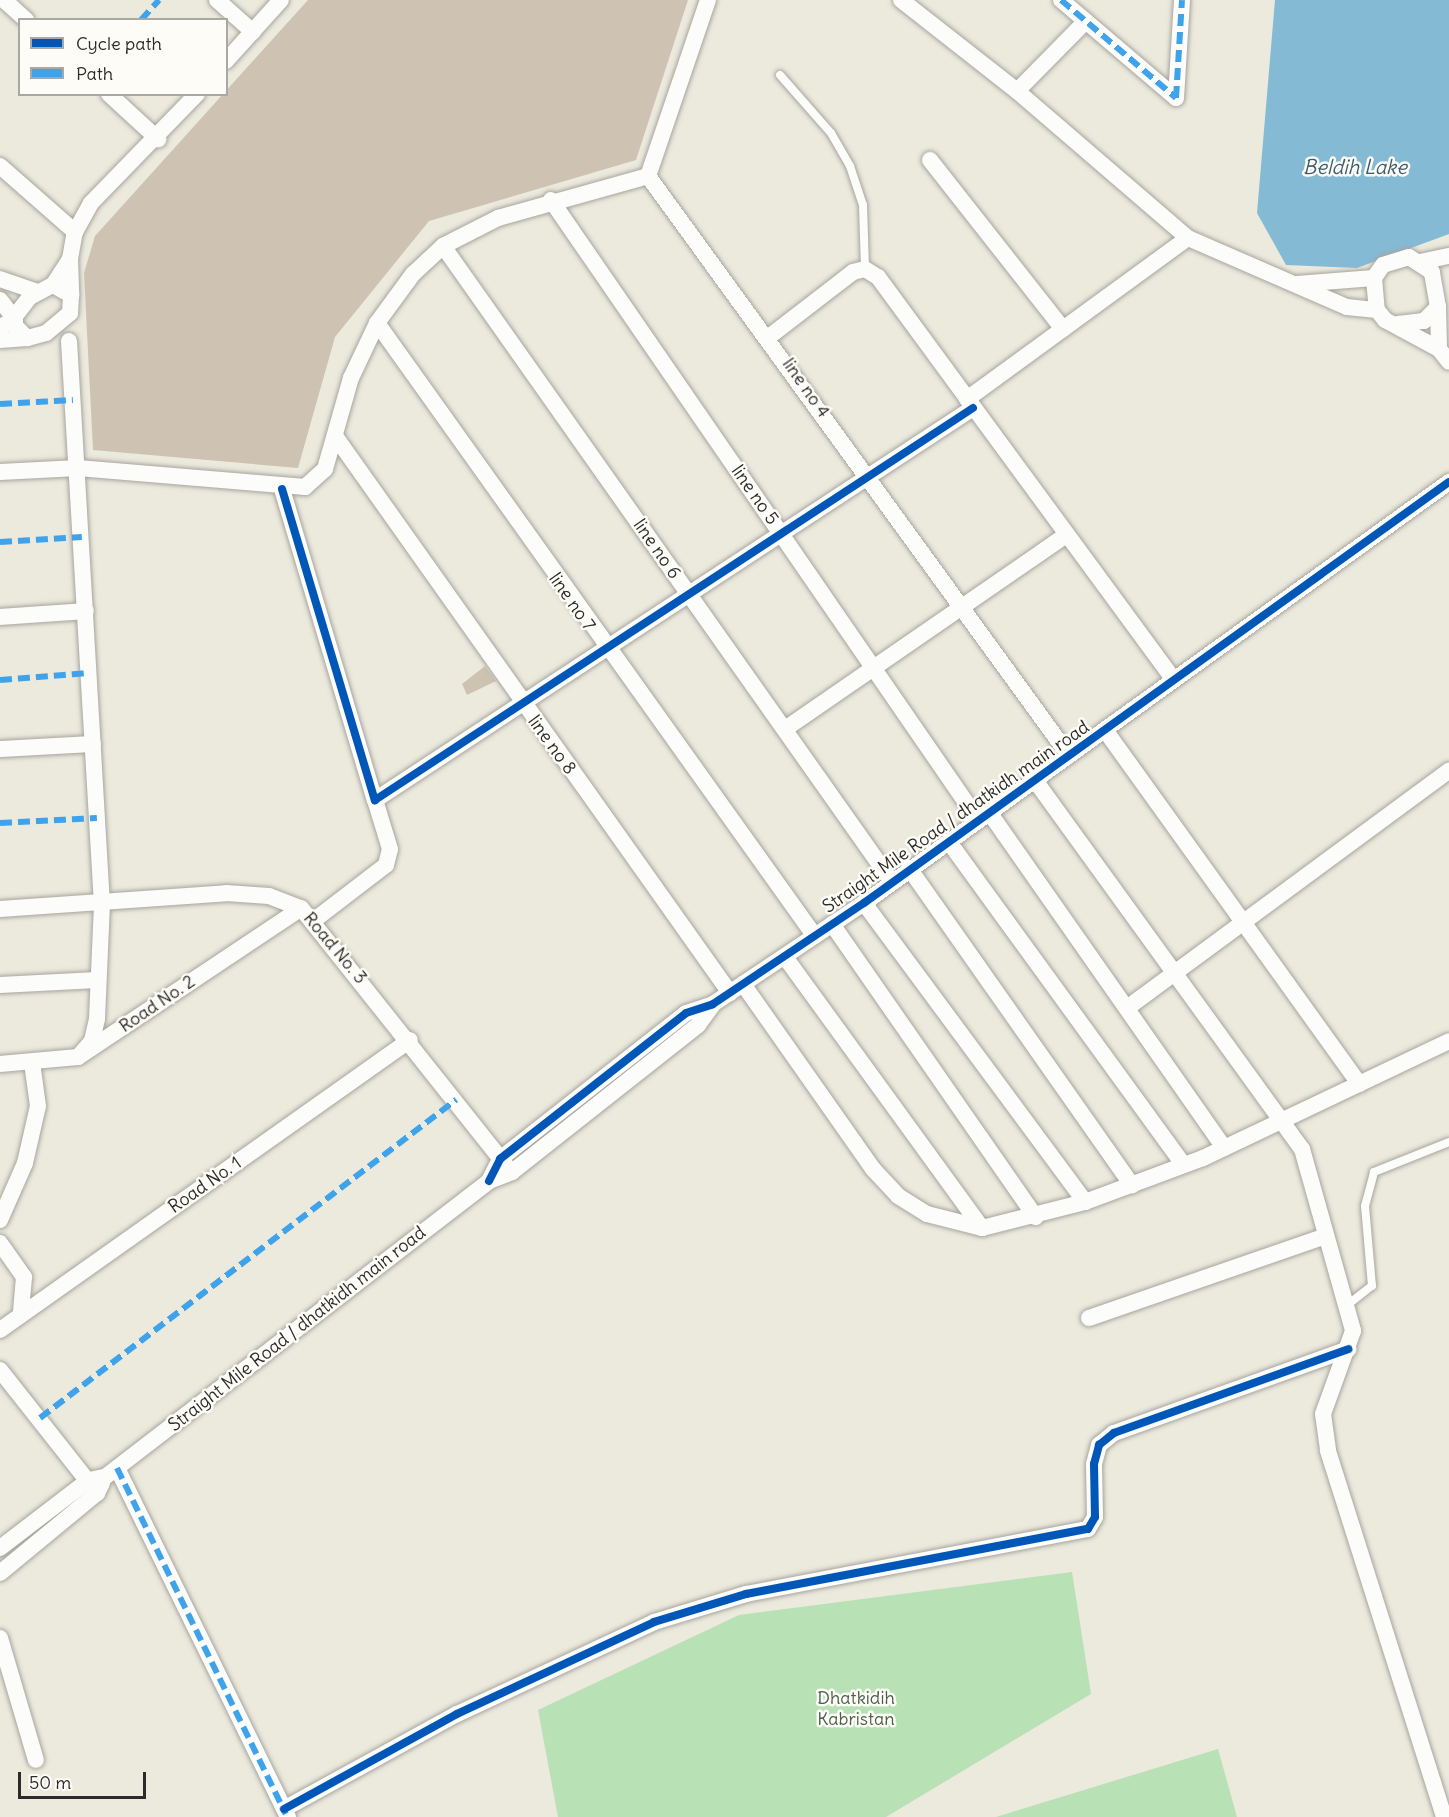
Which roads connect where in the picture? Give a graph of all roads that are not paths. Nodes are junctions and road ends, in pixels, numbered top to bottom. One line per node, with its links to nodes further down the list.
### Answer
1 (4, 0): 8 (street)
2 (217, 0): 10 (street)
3 (281, 0): 10 (street)
4 (708, 0): 19 (street)
5 (901, 0): 13 (street)
6 (1061, 0): 9 (street)
7 (1182, 0): 9 (street)
8 (24, 18)
9 (1086, 21): 13 (street)
10 (253, 32): 11 (street)
11 (228, 59)
12 (780, 75): 27 (lane)
13 (1017, 91): 22 (street)
14 (111, 96): 16 (street)
15 (195, 96): 16 (street)
16 (158, 139): 21 (street)
17 (930, 160): 41 (street)
18 (0, 166): 21 (street)
19 (648, 176): 20 (street); 43 (street, line no 4)
20 (551, 200): 23 (street); 55 (street, line no 5)
21 (75, 232): 25 (street)
22 (1188, 238): 30 (street); 41 (street)
23 (443, 246): 38 (street); 57 (street, line no 6)
24 (1449, 256): 26 (street)
25 (70, 259): 31 (street); 33 (street)
26 (1420, 262): 28 (street); 34 (street)
27 (865, 269): 43 (street); 48 (street)
28 (1374, 278): 30 (street); 36 (street)
29 (0, 279): 32 (street)
30 (1293, 284): 36 (street)
31 (53, 285): 32 (street); 33 (street)
32 (37, 292): 44 (street)
33 (71, 295): 37 (street)
34 (1442, 296): 39 (street); 47 (street)
35 (0, 300): 40 (street)
36 (1377, 310): 39 (street)
37 (70, 313): 42 (street); 46 (street)
38 (377, 323): 49 (street); 61 (street, line no 7)
39 (1398, 324): 47 (street)
40 (0, 327)
41 (1063, 329): 48 (street)
42 (46, 333): 44 (street); 46 (street)
43 (770, 336): 52 (street, line no 4)
44 (27, 338): 45 (street)
45 (0, 340)
46 (69, 341): 50 (street)
47 (1444, 356)
48 (970, 403): 52 (street); 56 (street)
49 (335, 436): 54 (street); 64 (street, line no 8)
50 (78, 468): 51 (street); 54 (street); 59 (street)
51 (0, 472)
52 (870, 476): 55 (street); 58 (street, line no 4)
53 (1449, 482): 63 (street, Straight Mile Road / dhatkidh main road)
54 (282, 489): 72 (street)
55 (782, 535): 57 (street); 62 (street, line no 5)
56 (1065, 536): 58 (street); 63 (street)
57 (690, 595): 61 (street); 65 (street, line no 6)
58 (963, 607): 62 (street); 69 (street, line no 4)
59 (86, 611): 60 (street); 67 (street)
60 (0, 617)
61 (605, 649): 64 (street); 84 (street, line no 7)
62 (875, 669): 65 (street); 73 (street, line no 5)
63 (1172, 676): 66 (street, Straight Mile Road / dhatkidh main road)
64 (523, 706): 72 (street); 89 (street, line no 8)
65 (784, 729): 76 (street, line no 6)
66 (1105, 730): 69 (street, Straight Mile Road / dhatkidh main road); 83 (street)
67 (93, 744): 68 (street); 78 (street)
68 (0, 749)
69 (1068, 754): 71 (street, Straight Mile Road / dhatkidh main road)
70 (1449, 771): 83 (street)
71 (1034, 779): 73 (street, Straight Mile Road / dhatkidh main road); 86 (street)
72 (375, 800): 81 (street)
73 (984, 816): 74 (street, Straight Mile Road / dhatkidh main road); 91 (street, line no 5)
74 (949, 842): 75 (street, Straight Mile Road / dhatkidh main road); 102 (street)
75 (909, 868): 76 (street, Straight Mile Road / dhatkidh main road); 105 (street)
76 (892, 882): 77 (street, Straight Mile Road / dhatkidh main road)
77 (864, 903): 82 (street, Straight Mile Road / dhatkidh main road); 106 (street)
78 (102, 904): 79 (street, Road No. 3); 80 (street, Road No. 3); 87 (street)
79 (301, 908): 81 (street, Road No. 3); 94 (street, Road No. 2)
80 (0, 909)
81 (313, 921): 92 (street, Road No. 3)
82 (831, 924): 84 (street, Straight Mile Road / dhatkidh main road); 107 (street)
83 (1244, 925): 86 (street); 97 (street)
84 (814, 935): 85 (street, Straight Mile Road / dhatkidh main road)
85 (785, 957): 89 (street, Straight Mile Road / dhatkidh main road); 109 (street)
86 (1176, 974): 91 (street); 98 (street)
87 (97, 980): 88 (street); 94 (street)
88 (0, 985)
89 (736, 989): 90 (street, Straight Mile Road / dhatkidh main road); 109 (street, line no 8)
90 (713, 1004): 101 (street, Straight Mile Road / dhatkidh main road); 103 (street, Straight Mile Road / dhatkidh main road)
91 (1127, 1008): 100 (street, line no 5)
92 (410, 1040): 101 (street, Road No. 3); 113 (street, Road No. 1)
93 (1449, 1041): 97 (street)
94 (78, 1057): 95 (street, Road No. 2)
95 (32, 1063): 96 (street, Road No. 2); 108 (street)
96 (0, 1064)
97 (1359, 1084): 98 (street)
98 (1282, 1120): 100 (street); 110 (street)
99 (1449, 1142): 112 (lane)
100 (1224, 1148): 102 (street)
101 (500, 1159): 103 (street, Road No. 3); 104 (street, Straight Mile Road / dhatkidh main road)
102 (1184, 1165): 105 (street)
103 (512, 1172): 104 (street, Straight Mile Road / dhatkidh main road)
104 (489, 1181): 118 (street, Straight Mile Road / dhatkidh main road)
105 (1132, 1185): 106 (street)
106 (1085, 1202): 107 (street)
107 (1036, 1217): 109 (street)
108 (0, 1220)
109 (982, 1228)
110 (1326, 1236): 112 (street); 114 (street)
111 (0, 1243): 113 (street)
112 (1346, 1306): 116 (street)
113 (21, 1316): 115 (street, Road No. 1)
114 (1089, 1318)
115 (0, 1330)
116 (1348, 1349): 123 (street); 124 (street)
117 (0, 1370): 118 (street)
118 (102, 1480): 119 (street, Straight Mile Road / dhatkidh main road); 120 (street, Straight Mile Road / dhatkidh main road); 123 (street)
119 (0, 1548)
120 (0, 1573)
121 (0, 1638): 122 (street)
122 (36, 1760)
123 (286, 1813)
124 (1444, 1817)

